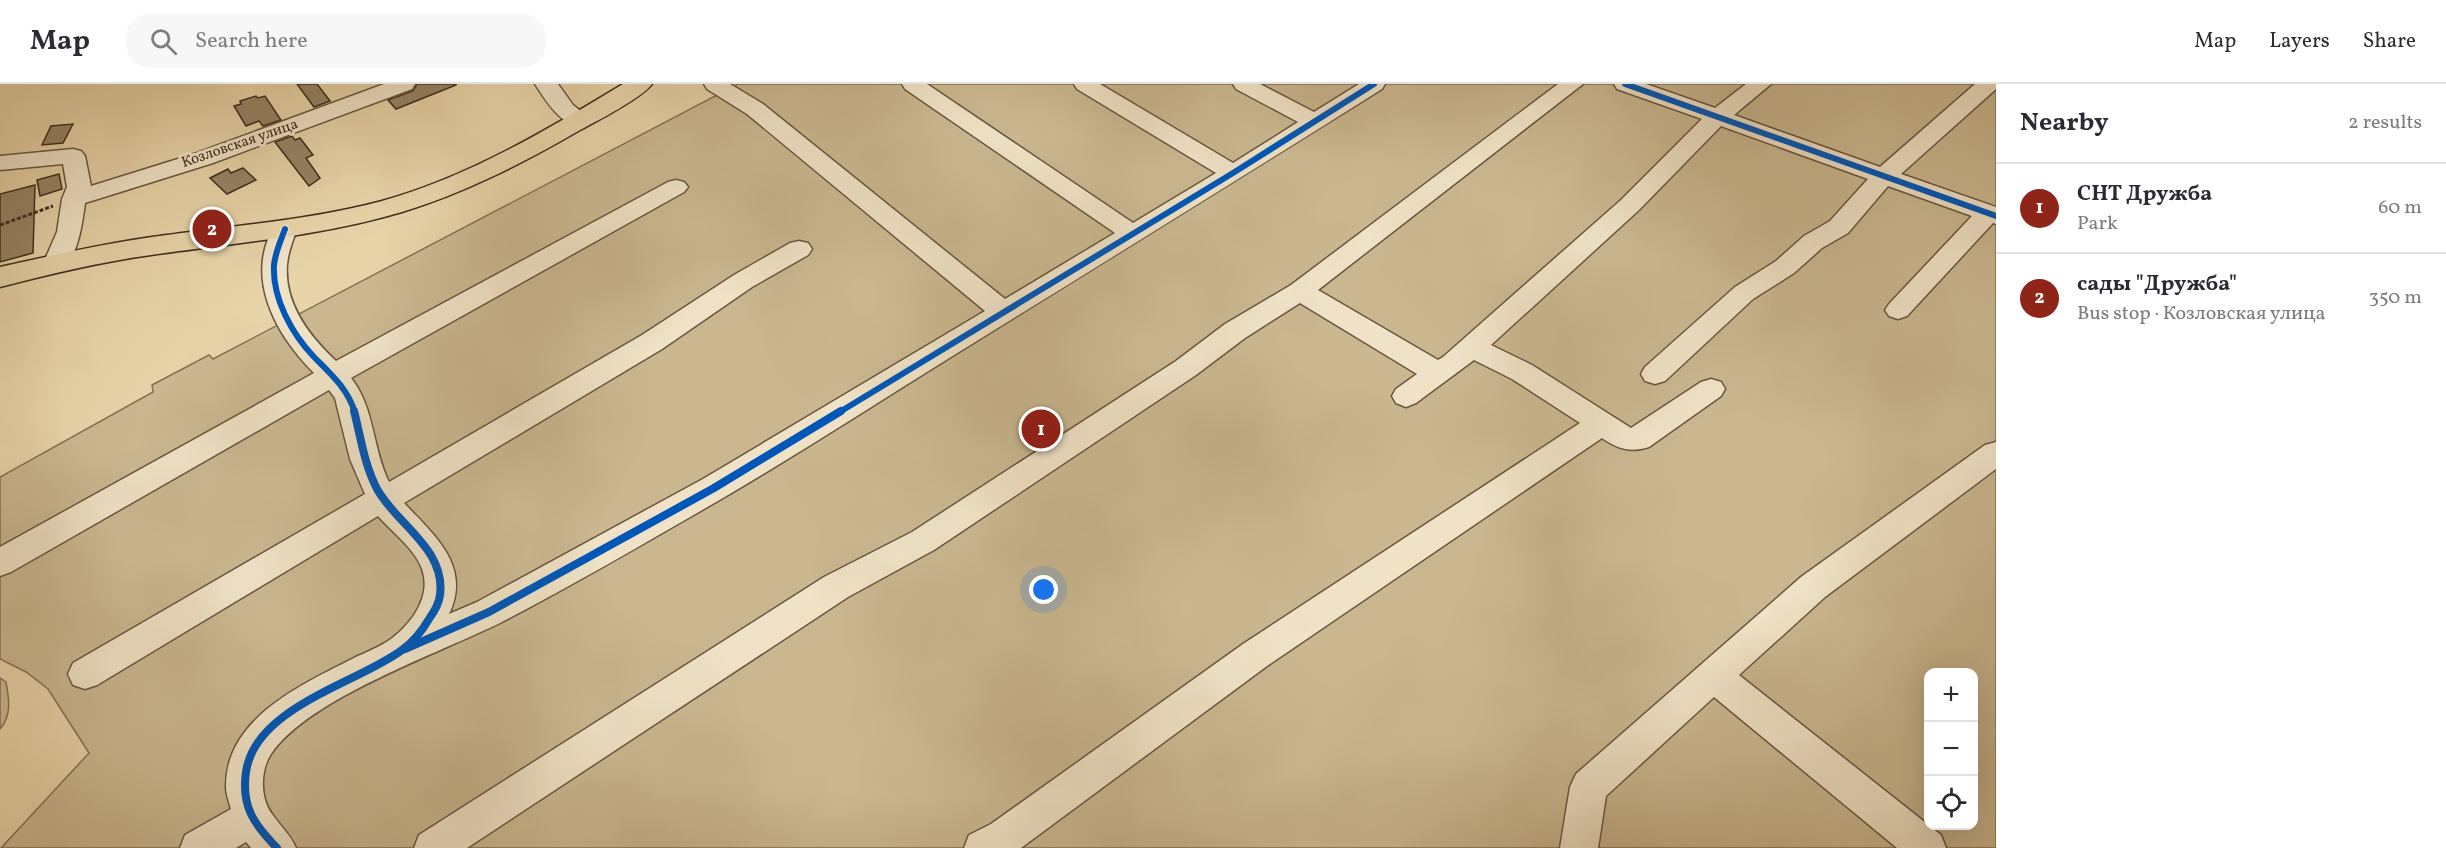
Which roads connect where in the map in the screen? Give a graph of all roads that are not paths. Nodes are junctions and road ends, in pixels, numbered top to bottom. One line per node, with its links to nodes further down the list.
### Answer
1 (404, 84): 20 (street, Козловская улица)
2 (546, 84): 14 (street)
3 (640, 84): 14 (main road)
4 (715, 84): 29 (street)
5 (913, 84): 23 (street)
6 (1085, 84): 17 (street)
7 (1244, 84): 15 (street)
8 (1374, 84): 15 (street)
9 (1572, 84): 27 (street)
10 (1624, 84): 13 (street)
11 (1760, 84): 13 (street)
12 (1988, 84): 18 (street)
13 (1716, 118): 18 (street); 30 (street)
14 (581, 120): 22 (main road)
15 (1315, 122): 17 (street)
16 (0, 163): 20 (street)
17 (1233, 173): 23 (street)
18 (1883, 177): 21 (street); 32 (street)
19 (676, 187): 33 (street)
20 (74, 199): 25 (street)
21 (1992, 215): 28 (street)
22 (285, 229): 25 (main road); 33 (street)
23 (1133, 234): 29 (street)
24 (798, 249): 38 (street)
25 (56, 264): 26 (main road)
26 (0, 277)
27 (1299, 291): 31 (street); 46 (street)
28 (1898, 310)
29 (1004, 312): 40 (street)
30 (1471, 347): 31 (street); 36 (street)
31 (1439, 374): 35 (street)
32 (1655, 374)
33 (332, 375): 38 (street); 39 (street)
34 (1711, 389): 36 (street)
35 (1406, 396)
36 (1601, 424): 47 (street)
37 (1996, 453): 42 (street)
38 (383, 499): 40 (street); 41 (street)
39 (0, 563)
40 (405, 649): 43 (street)
41 (85, 674)
42 (1715, 677): 48 (street); 49 (street)
43 (252, 818): 44 (street); 45 (street)
44 (199, 848)
45 (277, 848)
46 (433, 848)
47 (983, 848)
48 (1579, 848)
49 (1927, 848)

